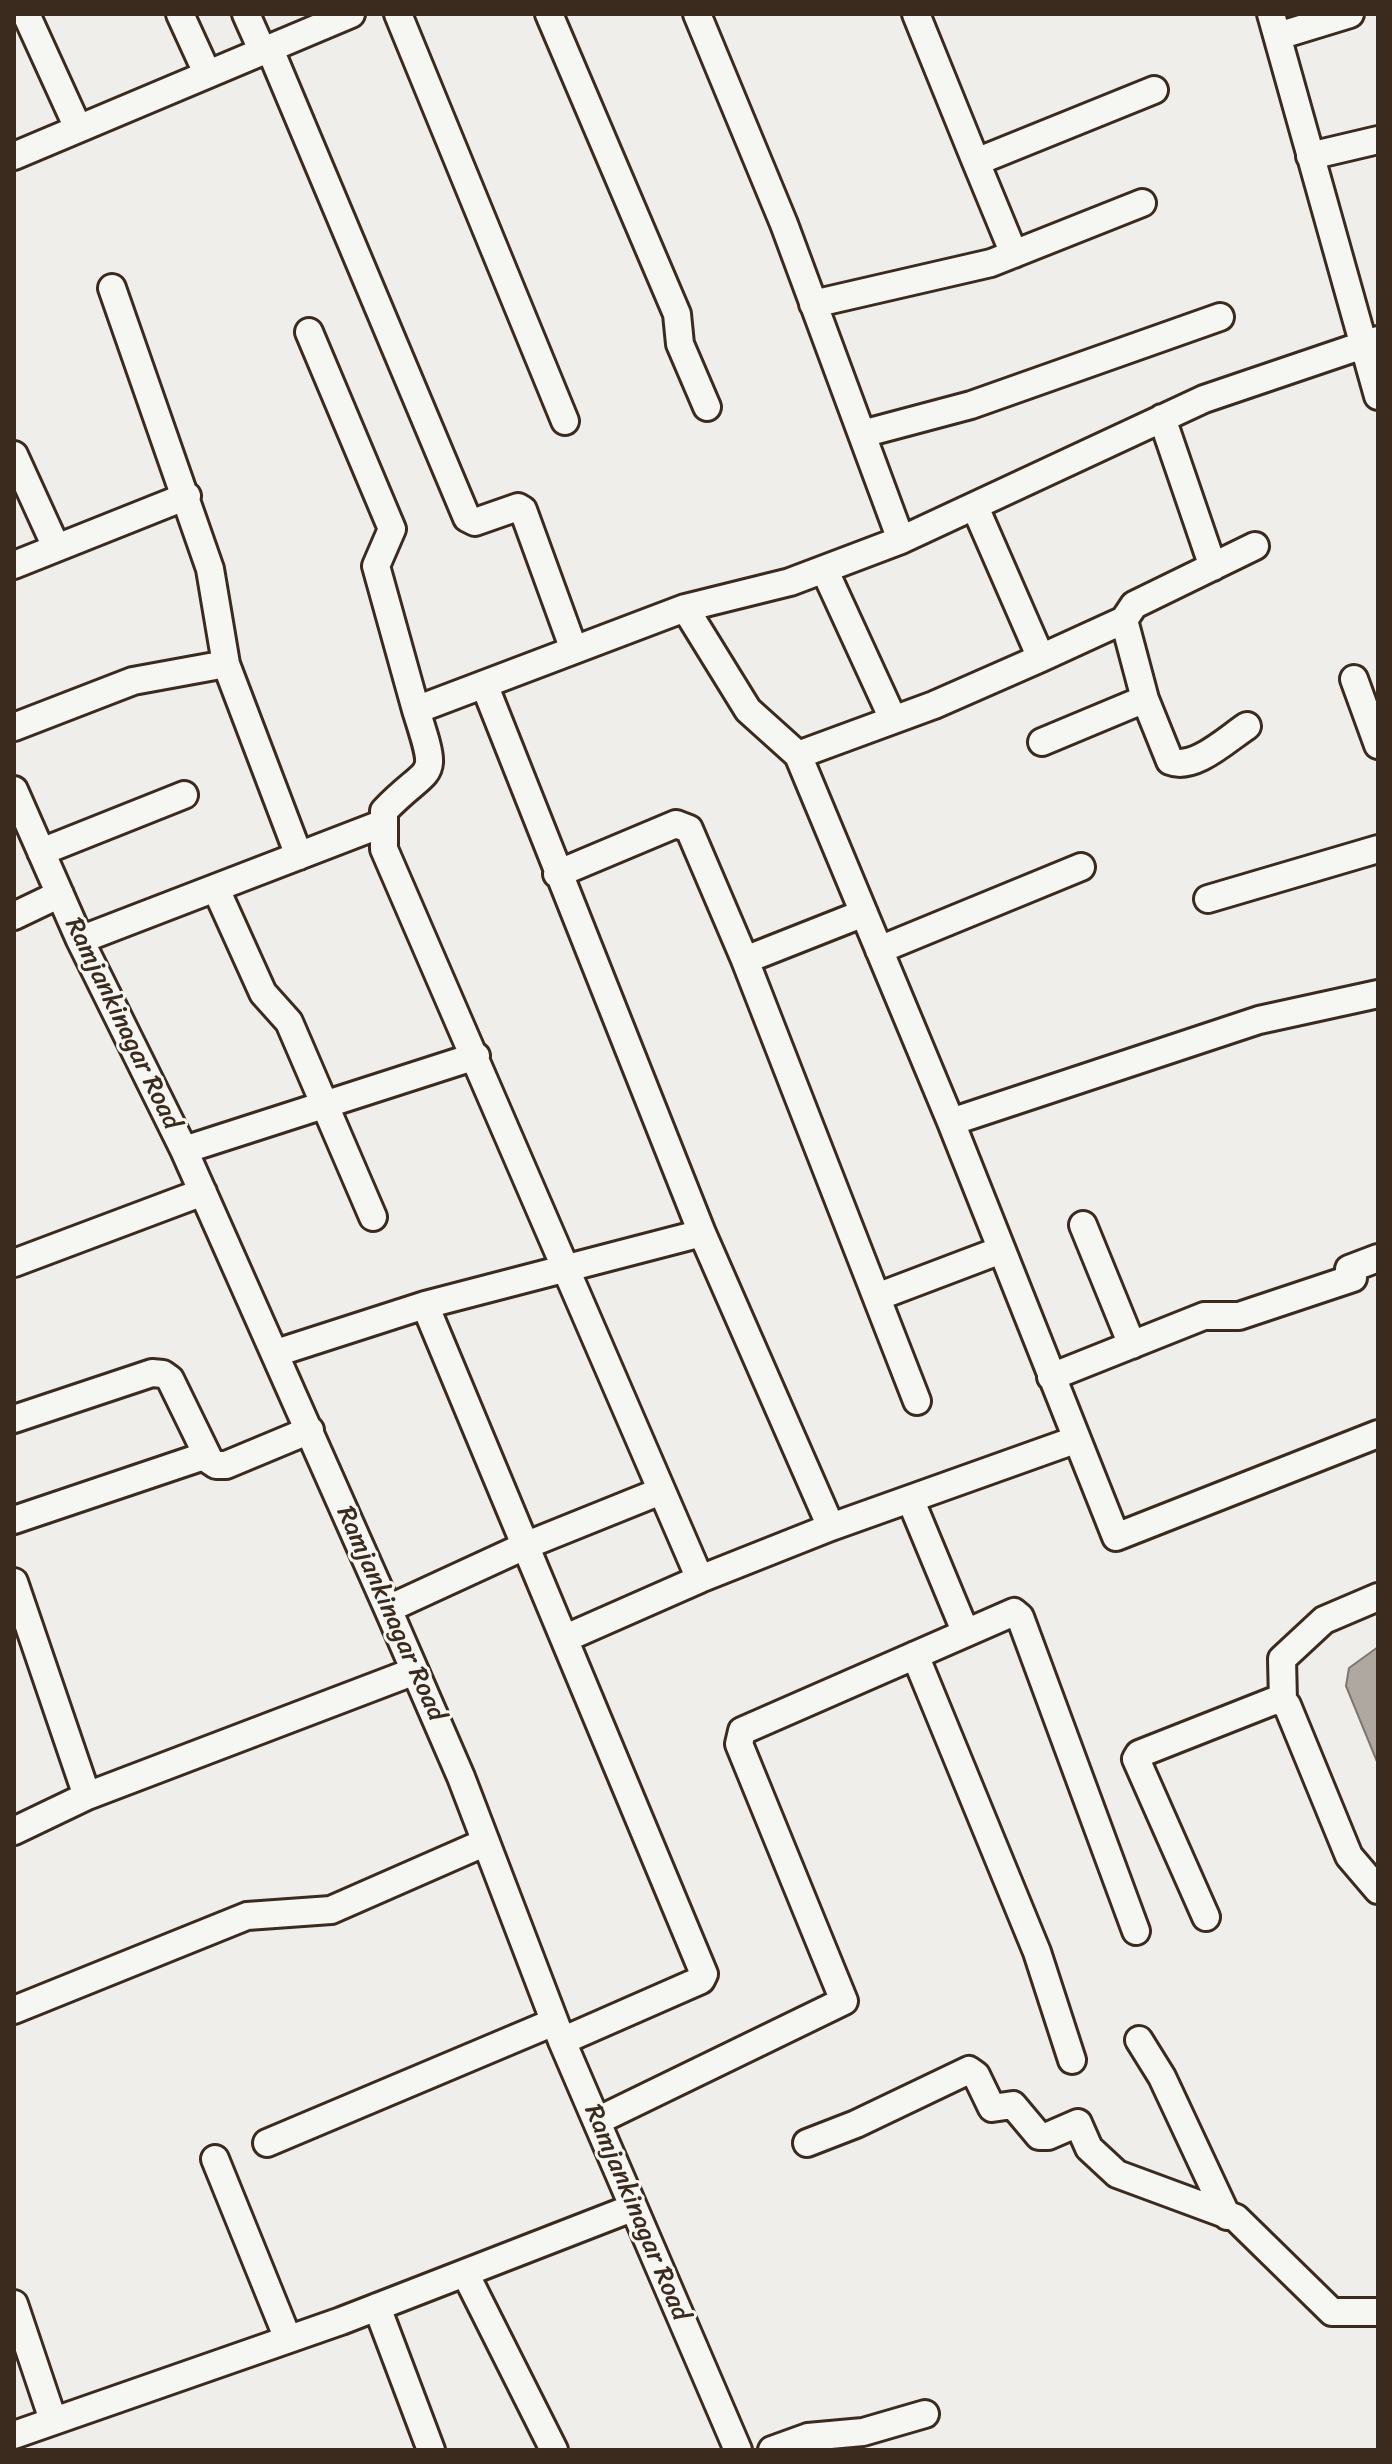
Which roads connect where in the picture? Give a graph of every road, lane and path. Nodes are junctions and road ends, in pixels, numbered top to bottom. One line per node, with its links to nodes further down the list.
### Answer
1 (26, 14): 14 (street)
2 (180, 14): 12 (street)
3 (246, 14): 11 (street)
4 (351, 14): 11 (street)
5 (398, 14): 29 (street)
6 (549, 14): 27 (street)
7 (697, 14): 22 (street)
8 (916, 14): 18 (street)
9 (1350, 14): 10 (street)
10 (1275, 25): 17 (street)
11 (266, 49): 12 (street); 42 (street)
12 (207, 73): 14 (street)
13 (1154, 90): 18 (street)
14 (78, 128): 16 (street)
15 (1378, 140): 17 (street)
16 (14, 156)
17 (1310, 156): 25 (street)
18 (976, 162): 20 (street)
19 (1142, 203): 20 (street)
20 (1014, 254): 22 (street)
21 (112, 288): 32 (street)
22 (813, 304): 30 (street)
23 (1220, 317): 30 (street)
24 (309, 332): 48 (street)
25 (1371, 342): 26 (street); 28 (street)
26 (1378, 396)
27 (707, 407)
28 (1162, 418): 33 (street); 38 (street)
29 (565, 421)
30 (862, 434): 34 (street)
31 (14, 455): 36 (street)
32 (187, 496): 36 (street); 44 (street)
33 (975, 507): 34 (street); 43 (street)
34 (901, 540): 39 (street)
35 (1255, 546): 38 (street)
36 (56, 547): 37 (street)
37 (14, 565)
38 (1213, 567): 41 (street)
39 (824, 569): 40 (street); 49 (street)
40 (685, 608): 42 (street); 54 (street)
41 (1124, 620): 43 (street); 47 (street)
42 (574, 650): 46 (street)
43 (1041, 658): 49 (street)
44 (226, 664): 51 (street); 60 (street)
45 (1354, 679): 53 (street)
46 (484, 684): 48 (street); 62 (street)
47 (1145, 699): 50 (street); 52 (street)
48 (416, 710): 57 (street)
49 (893, 719): 54 (street)
50 (1247, 726)
51 (14, 727)
52 (1042, 742)
53 (1378, 745)
54 (798, 755): 66 (street)
55 (14, 790): 59 (street, Ramjankinagar Road)
56 (184, 795): 59 (street)
57 (384, 823): 60 (street); 72 (street)
58 (1378, 849): 65 (street)
59 (41, 852): 64 (street, Ramjankinagar Road)
60 (299, 856): 63 (street)
61 (1081, 867): 69 (street)
62 (557, 874): 70 (street); 79 (street)
63 (216, 889): 68 (street); 73 (street)
64 (60, 894): 67 (street); 68 (street, Ramjankinagar Road)
65 (1208, 899)
66 (864, 913): 69 (street); 70 (street)
67 (14, 916)
68 (80, 940): 75 (street, Ramjankinagar Road)
69 (879, 950): 74 (street)
70 (745, 960): 84 (street)
71 (1378, 994): 74 (street)
72 (476, 1056): 73 (street); 83 (street)
73 (324, 1105): 75 (street); 77 (street)
74 (951, 1122): 80 (street)
75 (184, 1150): 76 (street, Ramjankinagar Road)
76 (203, 1192): 82 (street); 87 (street, Ramjankinagar Road)
77 (373, 1217)
78 (1083, 1225): 86 (street)
79 (702, 1233): 83 (street); 98 (street)
80 (1001, 1250): 84 (street); 88 (street)
81 (1378, 1258): 86 (street)
82 (14, 1263)
83 (566, 1270): 85 (street); 95 (street)
84 (877, 1297): 89 (street)
85 (425, 1305): 87 (street); 99 (street)
86 (1132, 1345): 88 (street)
87 (276, 1353): 91 (street, Ramjankinagar Road)
88 (1051, 1377): 93 (street)
89 (917, 1401)
90 (14, 1419): 94 (street)
91 (310, 1430): 94 (street); 103 (street, Ramjankinagar Road)
92 (1378, 1434): 93 (street)
93 (1075, 1440): 96 (street)
94 (207, 1455): 97 (street)
95 (661, 1491): 99 (street); 100 (street)
96 (911, 1501): 98 (street); 104 (street)
97 (14, 1520)
98 (831, 1527): 100 (street)
99 (527, 1545): 103 (street); 105 (street)
100 (700, 1579): 105 (street)
101 (14, 1582): 109 (street)
102 (1378, 1597): 108 (street)
103 (388, 1609): 107 (street, Ramjankinagar Road)
104 (965, 1631): 106 (street); 114 (street)
105 (566, 1638): 116 (street)
106 (915, 1655): 118 (street); 119 (street)
107 (415, 1671): 109 (street); 111 (street, Ramjankinagar Road)
108 (1283, 1701): 112 (street); 113 (street)
109 (87, 1796): 110 (street)
110 (14, 1831)
111 (486, 1842): 115 (street); 116 (street, Ramjankinagar Road)
112 (1378, 1890)
113 (1206, 1917)
114 (1136, 1931)
115 (14, 2010)
116 (558, 2031): 119 (street, Ramjankinagar Road); 120 (street)
117 (1139, 2040): 124 (street)
118 (1072, 2060)
119 (597, 2121): 123 (street, Ramjankinagar Road)
120 (267, 2143)
121 (807, 2143): 124 (street)
122 (215, 2159): 129 (street)
123 (632, 2208): 125 (street); 135 (street, Ramjankinagar Road)
124 (1227, 2216): 128 (street)
125 (465, 2273): 127 (street); 134 (street)
126 (14, 2304): 131 (street)
127 (377, 2307): 129 (street); 133 (street)
128 (1378, 2312)
129 (288, 2339): 131 (street)
130 (925, 2414): 136 (street)
131 (53, 2420): 132 (street)
132 (14, 2435)
133 (431, 2450)
134 (554, 2450)
135 (738, 2450)
136 (772, 2450)

